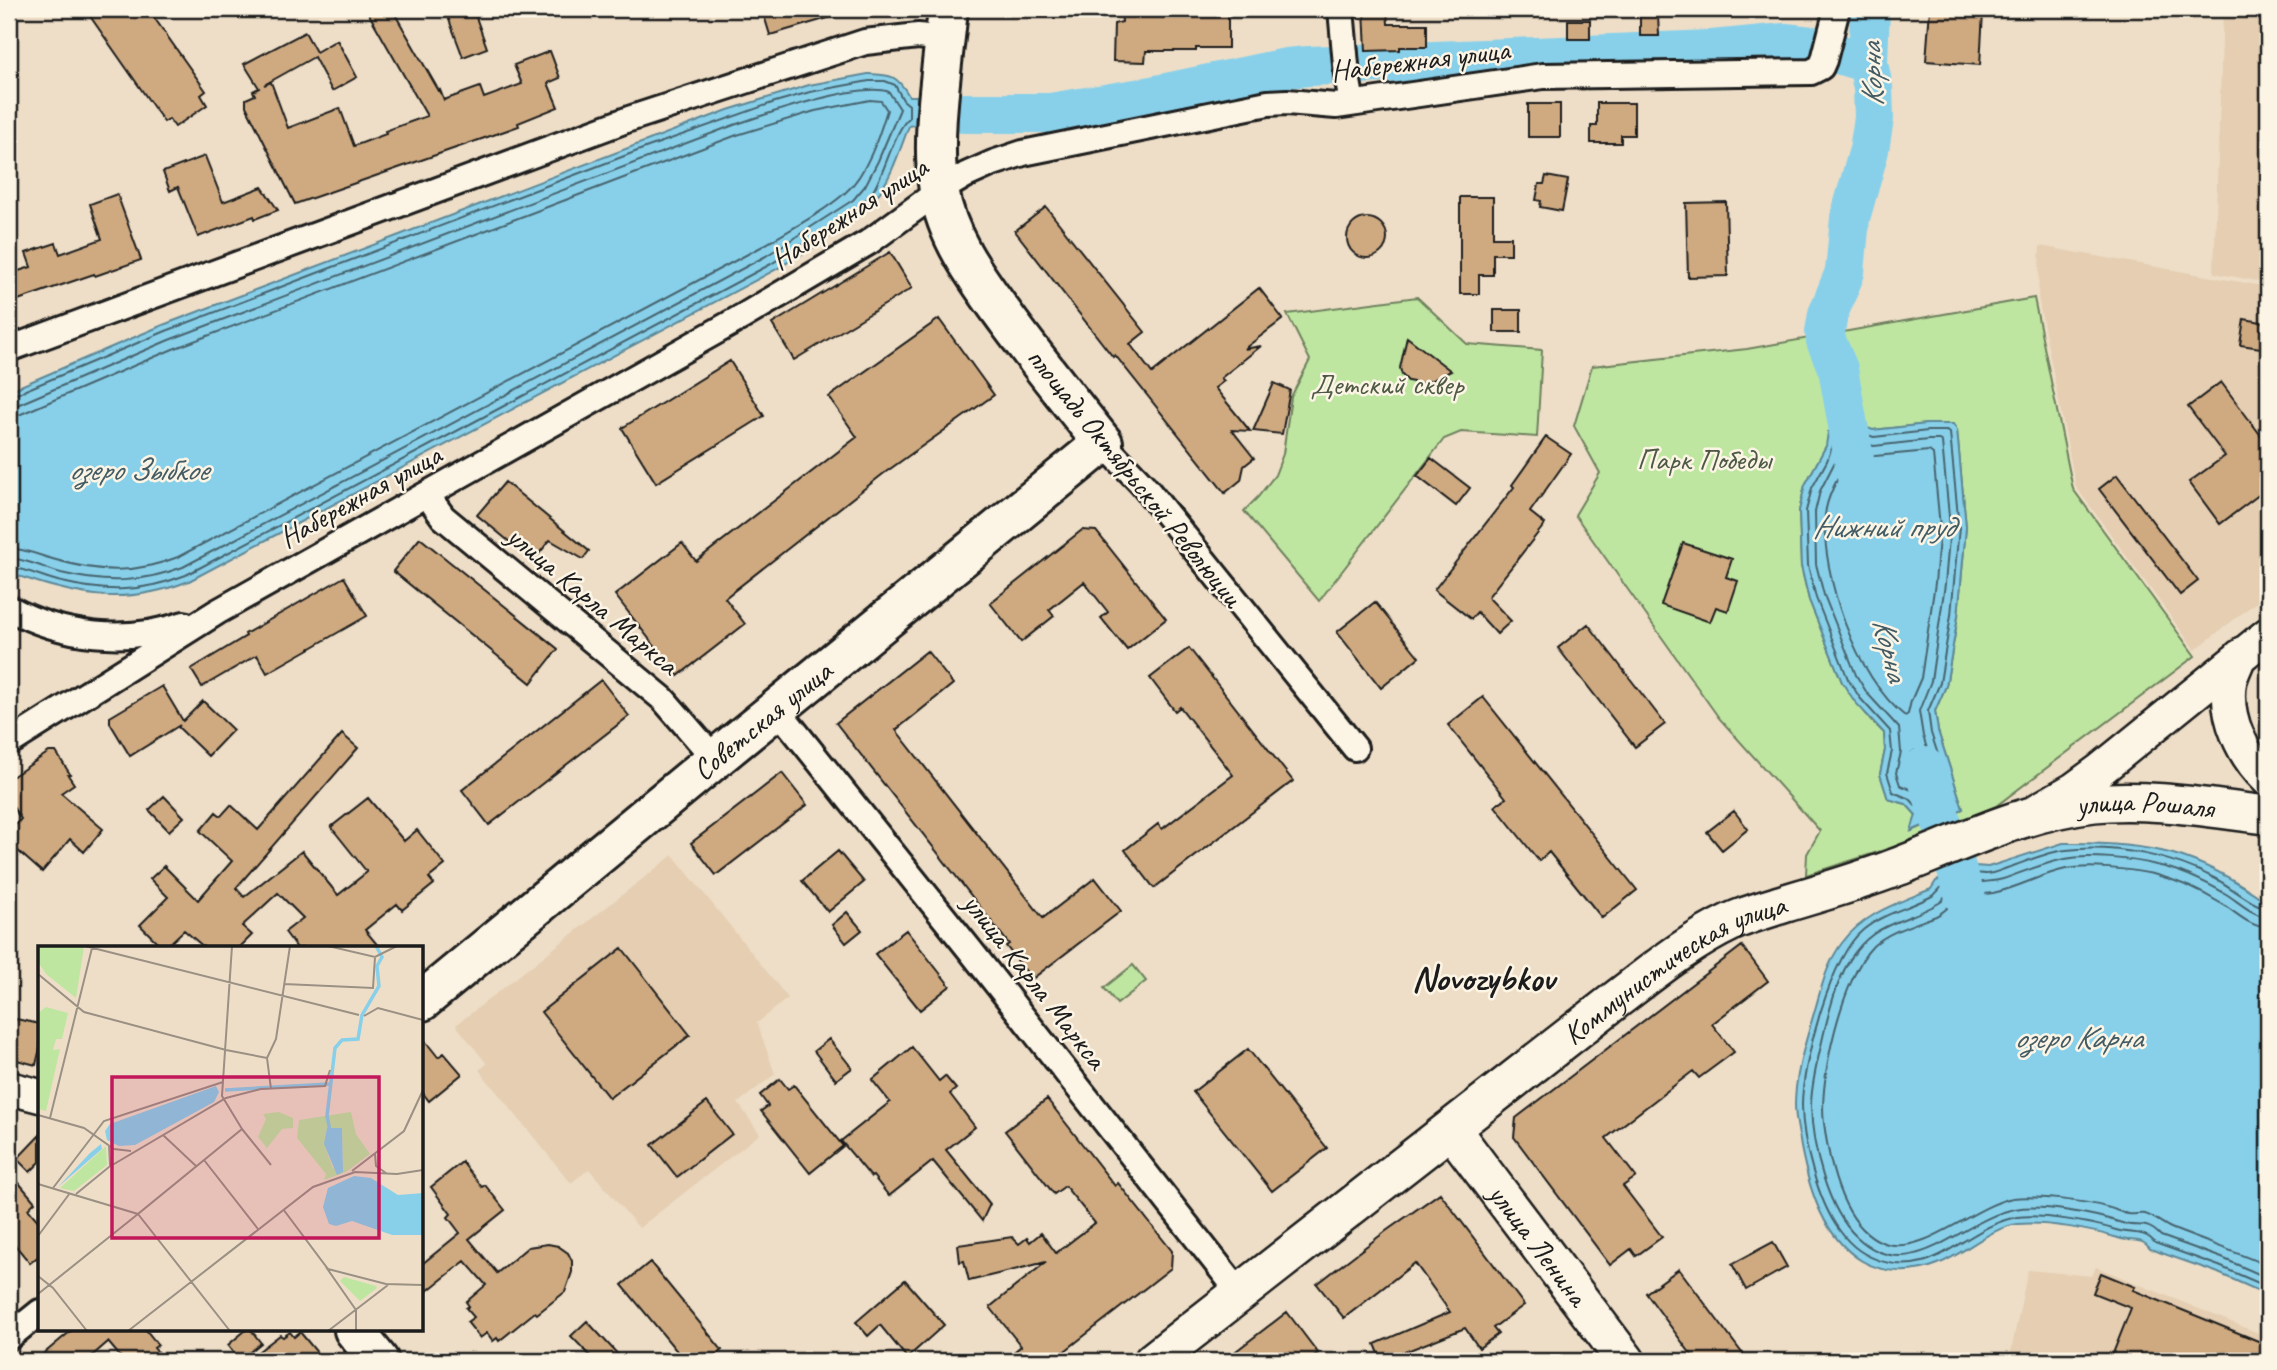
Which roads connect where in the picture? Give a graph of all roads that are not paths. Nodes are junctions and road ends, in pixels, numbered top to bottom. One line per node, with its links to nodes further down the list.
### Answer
1 (1341, 9): 4 (street)
2 (1837, 9): 4 (street, Набережная улица)
3 (947, 24): 5 (main road, площадь Октябрьской Революции); 6 (street)
4 (1352, 103): 5 (street, Набережная улица)
5 (939, 191): 7 (main road, площадь Октябрьской Революции); 8 (street, Набережная улица)
6 (9, 349)
7 (1103, 443): 13 (main road, Советская улица); 15 (street, площадь Октябрьской Революции)
8 (427, 495): 10 (street, Набережная улица); 16 (street, улица Карла Маркса)
9 (9, 608): 10 (street)
10 (217, 612): 14 (street, Набережная улица)
11 (2268, 634): 12 (street, Коммунистическая улица)
12 (2240, 656): 17 (street); 19 (street, Коммунистическая улица)
13 (777, 709): 16 (main road, Советская улица); 24 (street, улица Карла Маркса)
14 (9, 743)
15 (1355, 748)
16 (715, 758): 20 (main road, Советская улица)
17 (2268, 780)
18 (2268, 815): 19 (main road, улица Рошаля)
19 (2010, 823): 23 (main road, Коммунистическая улица)
20 (424, 999)
21 (9, 1088): 22 (street)
22 (38, 1095)
23 (1451, 1129): 24 (main road, Коммунистическая улица); 30 (main road, улица Ленина)
24 (1240, 1293): 29 (main road, Коммунистическая улица)
25 (38, 1314): 27 (street)
26 (356, 1332): 28 (main road)
27 (9, 1337)
28 (379, 1361)
29 (1153, 1361)
30 (1626, 1361)

